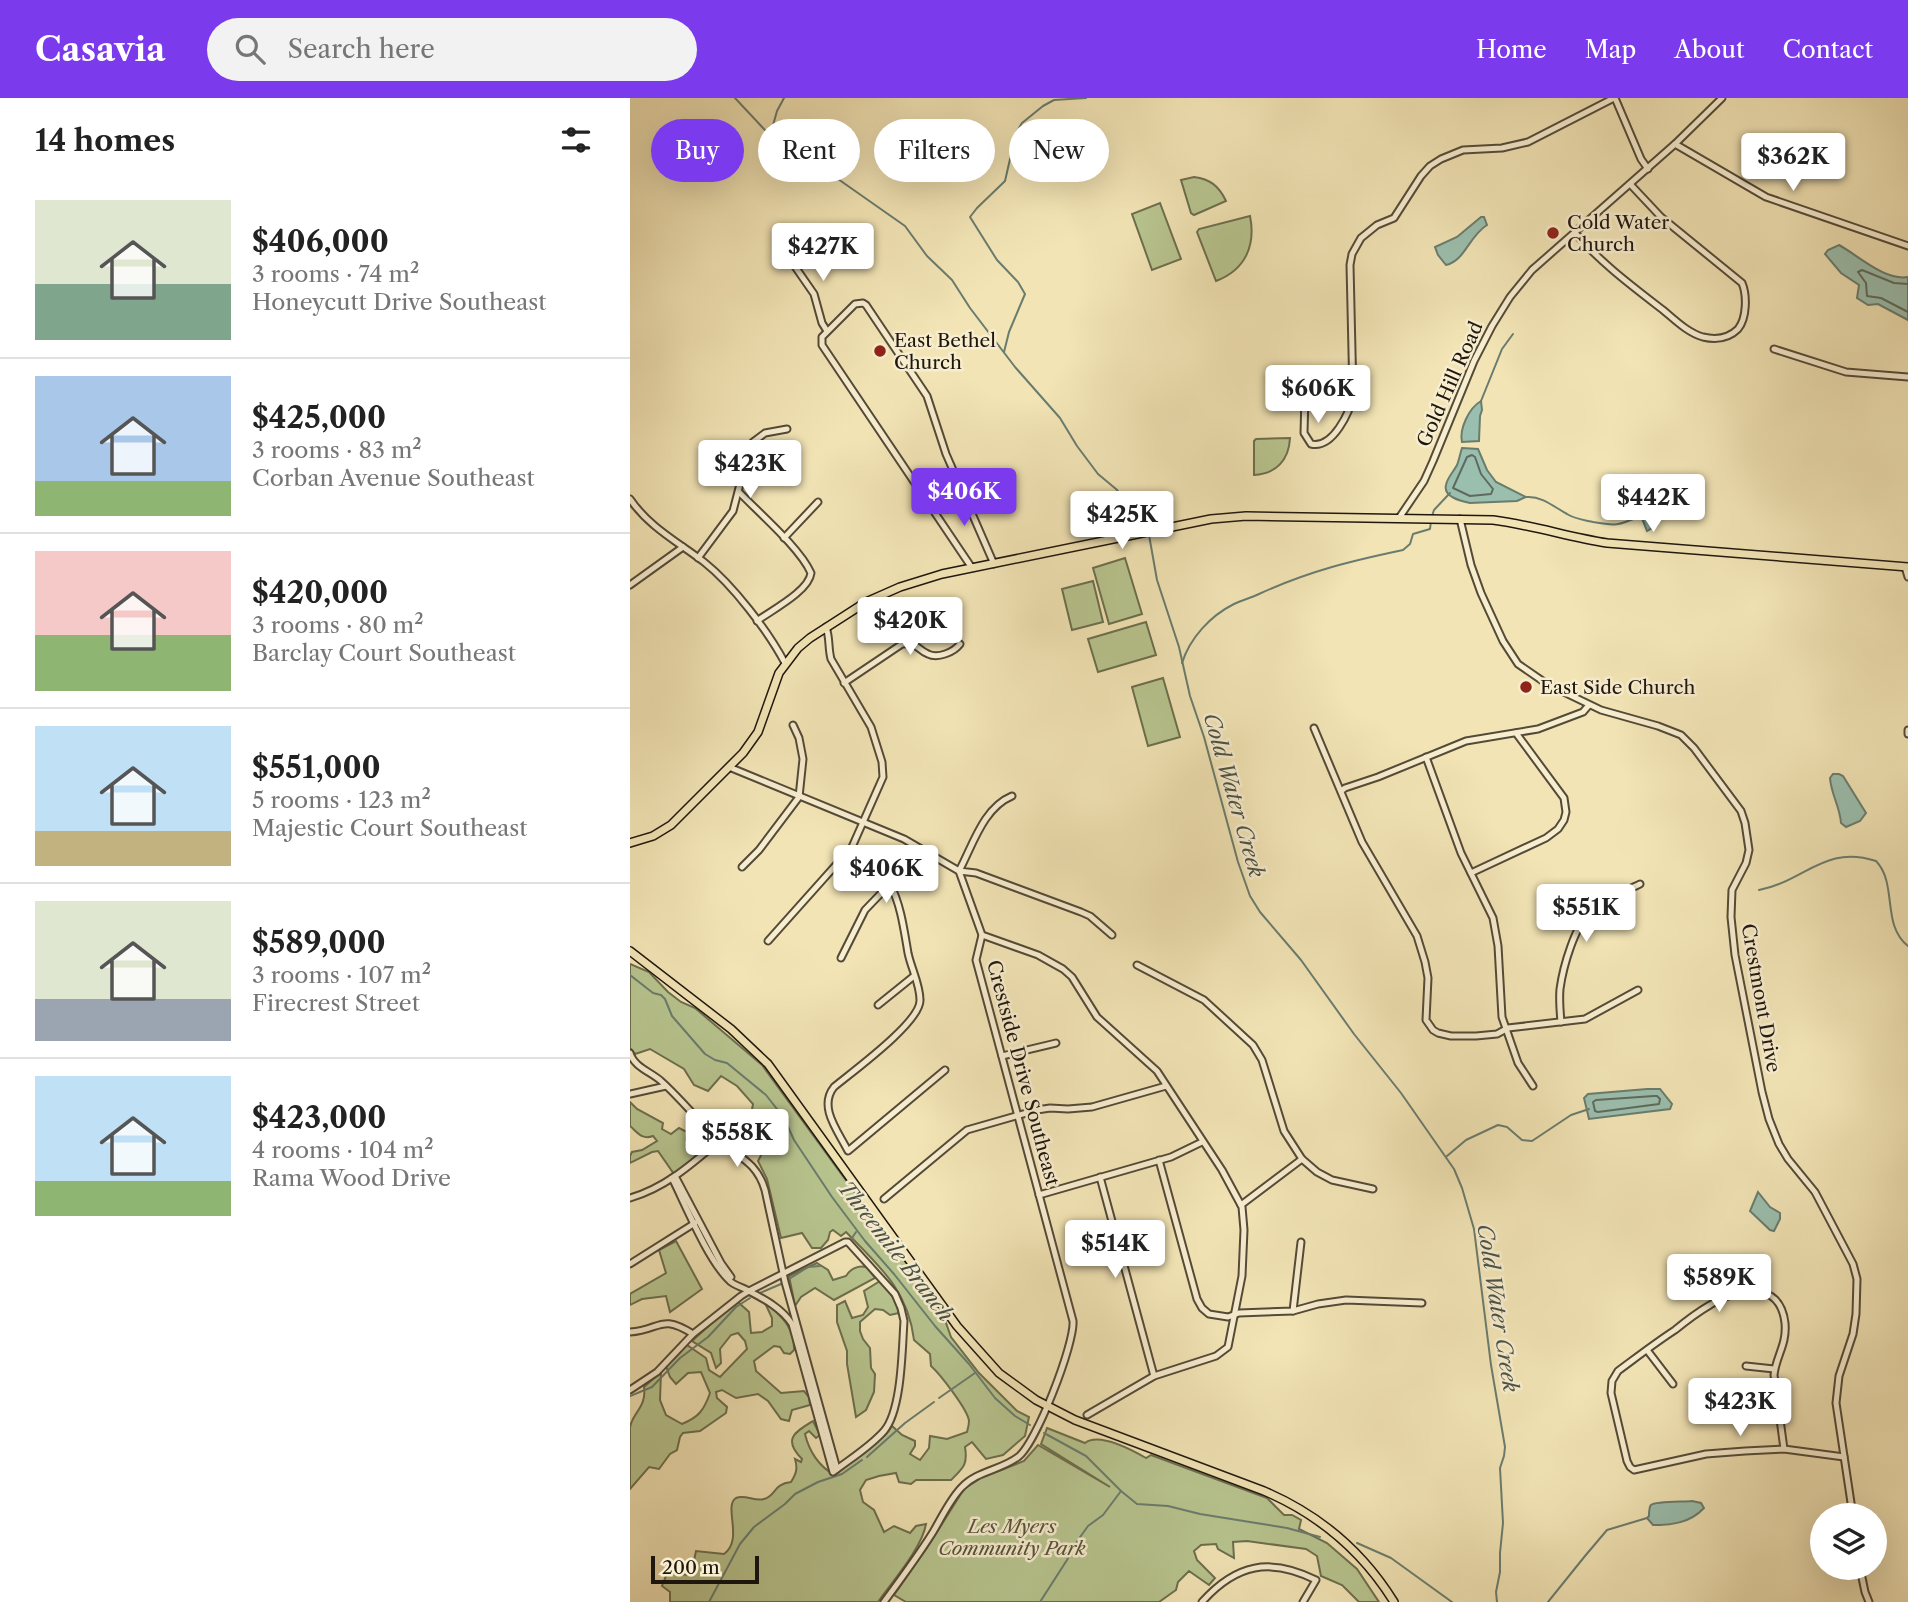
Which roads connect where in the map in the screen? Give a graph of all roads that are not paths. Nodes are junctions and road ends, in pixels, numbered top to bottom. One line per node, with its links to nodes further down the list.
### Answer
1 (1614, 98): 4 (street); 12 (street)
2 (1722, 98): 3 (street, Gold Hill Road)
3 (1675, 144): 4 (street, Gold Hill Road); 7 (street)
4 (1648, 169): 5 (street, Gold Hill Road)
5 (1630, 184): 6 (street, Gold Hill Road); 6 (street)
6 (1574, 233): 17 (street, Gold Hill Road)
7 (1908, 246)
8 (787, 255): 9 (street)
9 (827, 331): 22 (street); 24 (street)
10 (1774, 349): 11 (street)
11 (1908, 377)
12 (1353, 391): 12 (street)
13 (787, 429): 14 (street)
14 (739, 492): 19 (street); 21 (street)
15 (630, 499): 20 (street)
16 (818, 502): 19 (street)
17 (1399, 518): 18 (main road); 22 (main road)
18 (1460, 519): 23 (main road); 32 (street, Crestmont Drive)
19 (784, 538): 27 (street)
20 (683, 547): 21 (street); 26 (street)
21 (698, 558): 27 (street)
22 (994, 564): 24 (main road)
23 (1907, 567): 25 (street)
24 (972, 568): 28 (main road)
25 (1908, 577)
26 (630, 585)
27 (757, 621): 30 (street)
28 (826, 627): 30 (main road); 31 (street)
29 (960, 644): 31 (street)
30 (785, 663): 37 (main road)
31 (844, 683): 41 (street)
32 (1590, 705): 35 (street); 99 (street, Crestmont Drive)
33 (793, 725): 40 (street)
34 (1314, 727): 38 (street)
35 (1516, 733): 36 (street); 46 (street)
36 (1426, 757): 38 (street); 46 (street)
37 (729, 767): 40 (street); 42 (main road)
38 (1341, 791): 59 (street)
39 (1012, 796): 45 (street)
40 (799, 797): 41 (street); 44 (street)
41 (863, 823): 43 (street); 51 (street)
42 (630, 843)
43 (914, 845): 45 (street); 47 (street)
44 (742, 867)
45 (959, 871): 49 (street, Crestside Drive Southeast); 50 (street)
46 (1471, 873): 59 (street)
47 (890, 884): 53 (street); 55 (street)
48 (1640, 884): 58 (street)
49 (982, 935): 62 (street, Crestside Drive Southeast); 65 (street)
50 (1112, 936)
51 (768, 941)
52 (630, 951): 96 (main road)
53 (841, 958)
54 (1137, 965): 71 (street)
55 (914, 976): 57 (street); 63 (street)
56 (1638, 990): 58 (street)
57 (878, 1005)
58 (1560, 1022): 59 (street)
59 (1505, 1030): 66 (street)
60 (1056, 1043): 62 (street)
61 (630, 1053): 64 (street)
62 (1002, 1056): 68 (street, Crestside Drive Southeast)
63 (945, 1070)
64 (666, 1086): 67 (street); 69 (street)
65 (1166, 1086): 68 (street); 70 (street)
66 (1533, 1086)
67 (630, 1094)
68 (1018, 1115): 76 (street, Crestside Drive Southeast); 78 (street)
69 (719, 1141): 73 (street); 83 (street)
70 (1202, 1142): 72 (street); 79 (street)
71 (1302, 1159): 75 (street); 79 (street)
72 (1159, 1160): 74 (street); 87 (street)
73 (674, 1177): 77 (street); 80 (street)
74 (1100, 1177): 76 (street); 93 (street)
75 (1373, 1189)
76 (1040, 1195): 96 (street, Crestside Drive Southeast)
77 (630, 1198)
78 (884, 1199)
79 (1241, 1205): 87 (street)
80 (696, 1222): 82 (street); 84 (street)
81 (1301, 1242): 86 (street)
82 (630, 1264)
83 (784, 1274): 84 (street); 100 (street); 100 (street)
84 (749, 1292): 89 (street); 100 (street)
85 (1422, 1303): 86 (street)
86 (1293, 1311): 87 (street)
87 (1234, 1315): 93 (street)
88 (630, 1332): 89 (street)
89 (694, 1334): 95 (street)
90 (1647, 1350): 92 (street); 94 (street); 98 (street)
91 (1746, 1366): 92 (street)
92 (1774, 1369): 98 (street)
93 (1154, 1376): 97 (street)
94 (1673, 1384)
95 (630, 1390)
96 (1046, 1406): 103 (street, Crestside Drive Southeast); 106 (main road)
97 (1087, 1415)
98 (1784, 1449): 99 (street)
99 (1844, 1457): 101 (street, Crestmont Drive)
100 (835, 1471)
101 (1851, 1503)
102 (1862, 1580): 107 (street)
103 (884, 1602)
104 (1202, 1602): 105 (street)
105 (1303, 1602)
106 (1394, 1602)
107 (1869, 1602)

